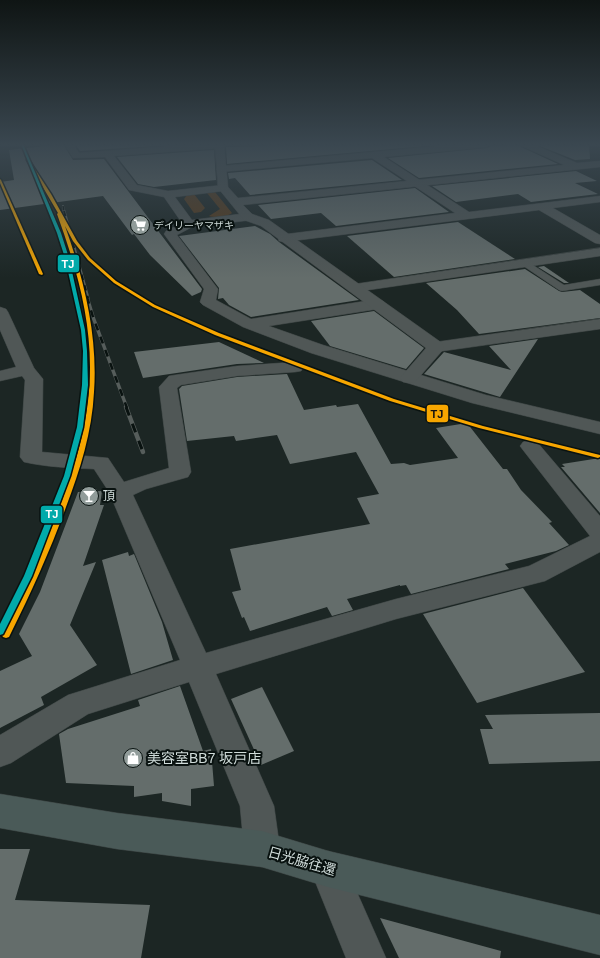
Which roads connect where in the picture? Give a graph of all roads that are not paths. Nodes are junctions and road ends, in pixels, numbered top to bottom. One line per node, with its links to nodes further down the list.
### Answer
1 (223, 188): 8 (street)
2 (137, 189): 6 (street)
3 (217, 189): 6 (street)
4 (362, 189): 8 (street)
5 (426, 189): 10 (street)
6 (168, 194): 12 (street)
7 (600, 199): 9 (street)
8 (235, 202): 11 (street)
9 (540, 206): 10 (street); 14 (street)
10 (466, 215): 13 (street)
11 (248, 217): 12 (street); 13 (street)
12 (189, 224): 21 (street)
13 (284, 238): 18 (street)
14 (600, 240)
15 (600, 252): 16 (street)
16 (525, 263): 17 (lane); 18 (street)
17 (600, 282)
18 (355, 288): 19 (street)
19 (378, 304): 21 (street); 24 (street)
20 (0, 312): 26 (street)
21 (249, 324): 28 (street)
22 (595, 325): 23 (street); 24 (street)
23 (600, 338)
24 (436, 347): 28 (street)
25 (295, 366): 31 (street)
26 (26, 370): 27 (street); 31 (street)
27 (0, 376)
28 (409, 378): 29 (street)
29 (600, 428)
30 (530, 446): 32 (street)
31 (120, 492): 34 (street)
32 (600, 532)
33 (600, 541): 34 (street)
34 (198, 667): 35 (street); 37 (street)
35 (0, 752)
36 (0, 811): 37 (main road, 日光脇往還)
37 (262, 849): 38 (main road, 日光脇往還)
38 (328, 869): 39 (main road, 日光脇往還); 40 (street)
39 (600, 935)
40 (366, 958)

